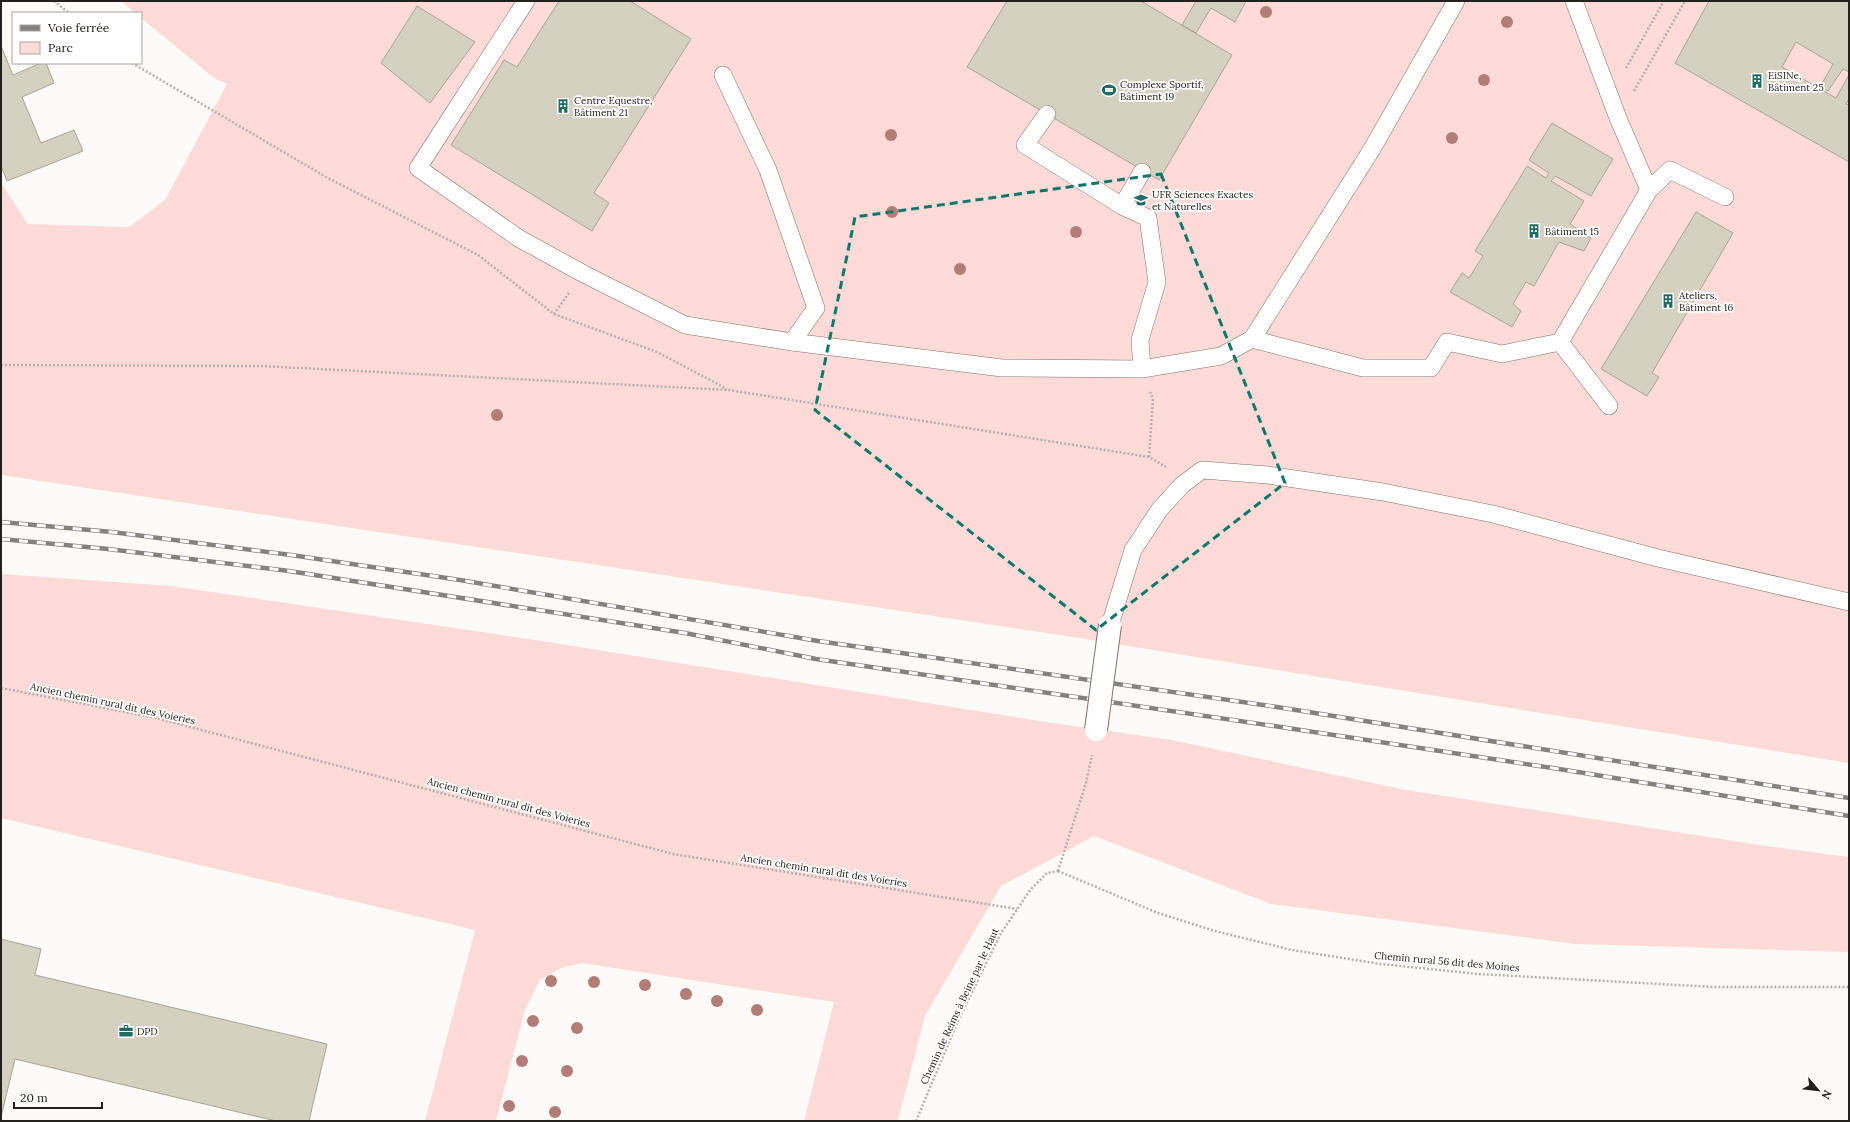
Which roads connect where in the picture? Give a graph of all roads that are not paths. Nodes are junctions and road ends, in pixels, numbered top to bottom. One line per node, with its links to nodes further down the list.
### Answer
1 (526, 1): 11 (lane)
2 (1456, 1): 10 (lane)
3 (1574, 1): 7 (lane)
4 (723, 74): 11 (lane)
5 (1047, 114): 9 (lane)
6 (1142, 172): 9 (lane)
7 (1649, 190): 8 (lane); 12 (lane)
8 (1725, 197)
9 (1122, 206): 13 (lane)
10 (1252, 339): 12 (lane); 13 (lane)
11 (792, 342): 13 (lane)
12 (1560, 342): 14 (lane)
13 (1142, 369)
14 (1609, 406)
15 (1849, 602): 16 (lane)
16 (1110, 625): 17 (street, bridge)
17 (1096, 730)

